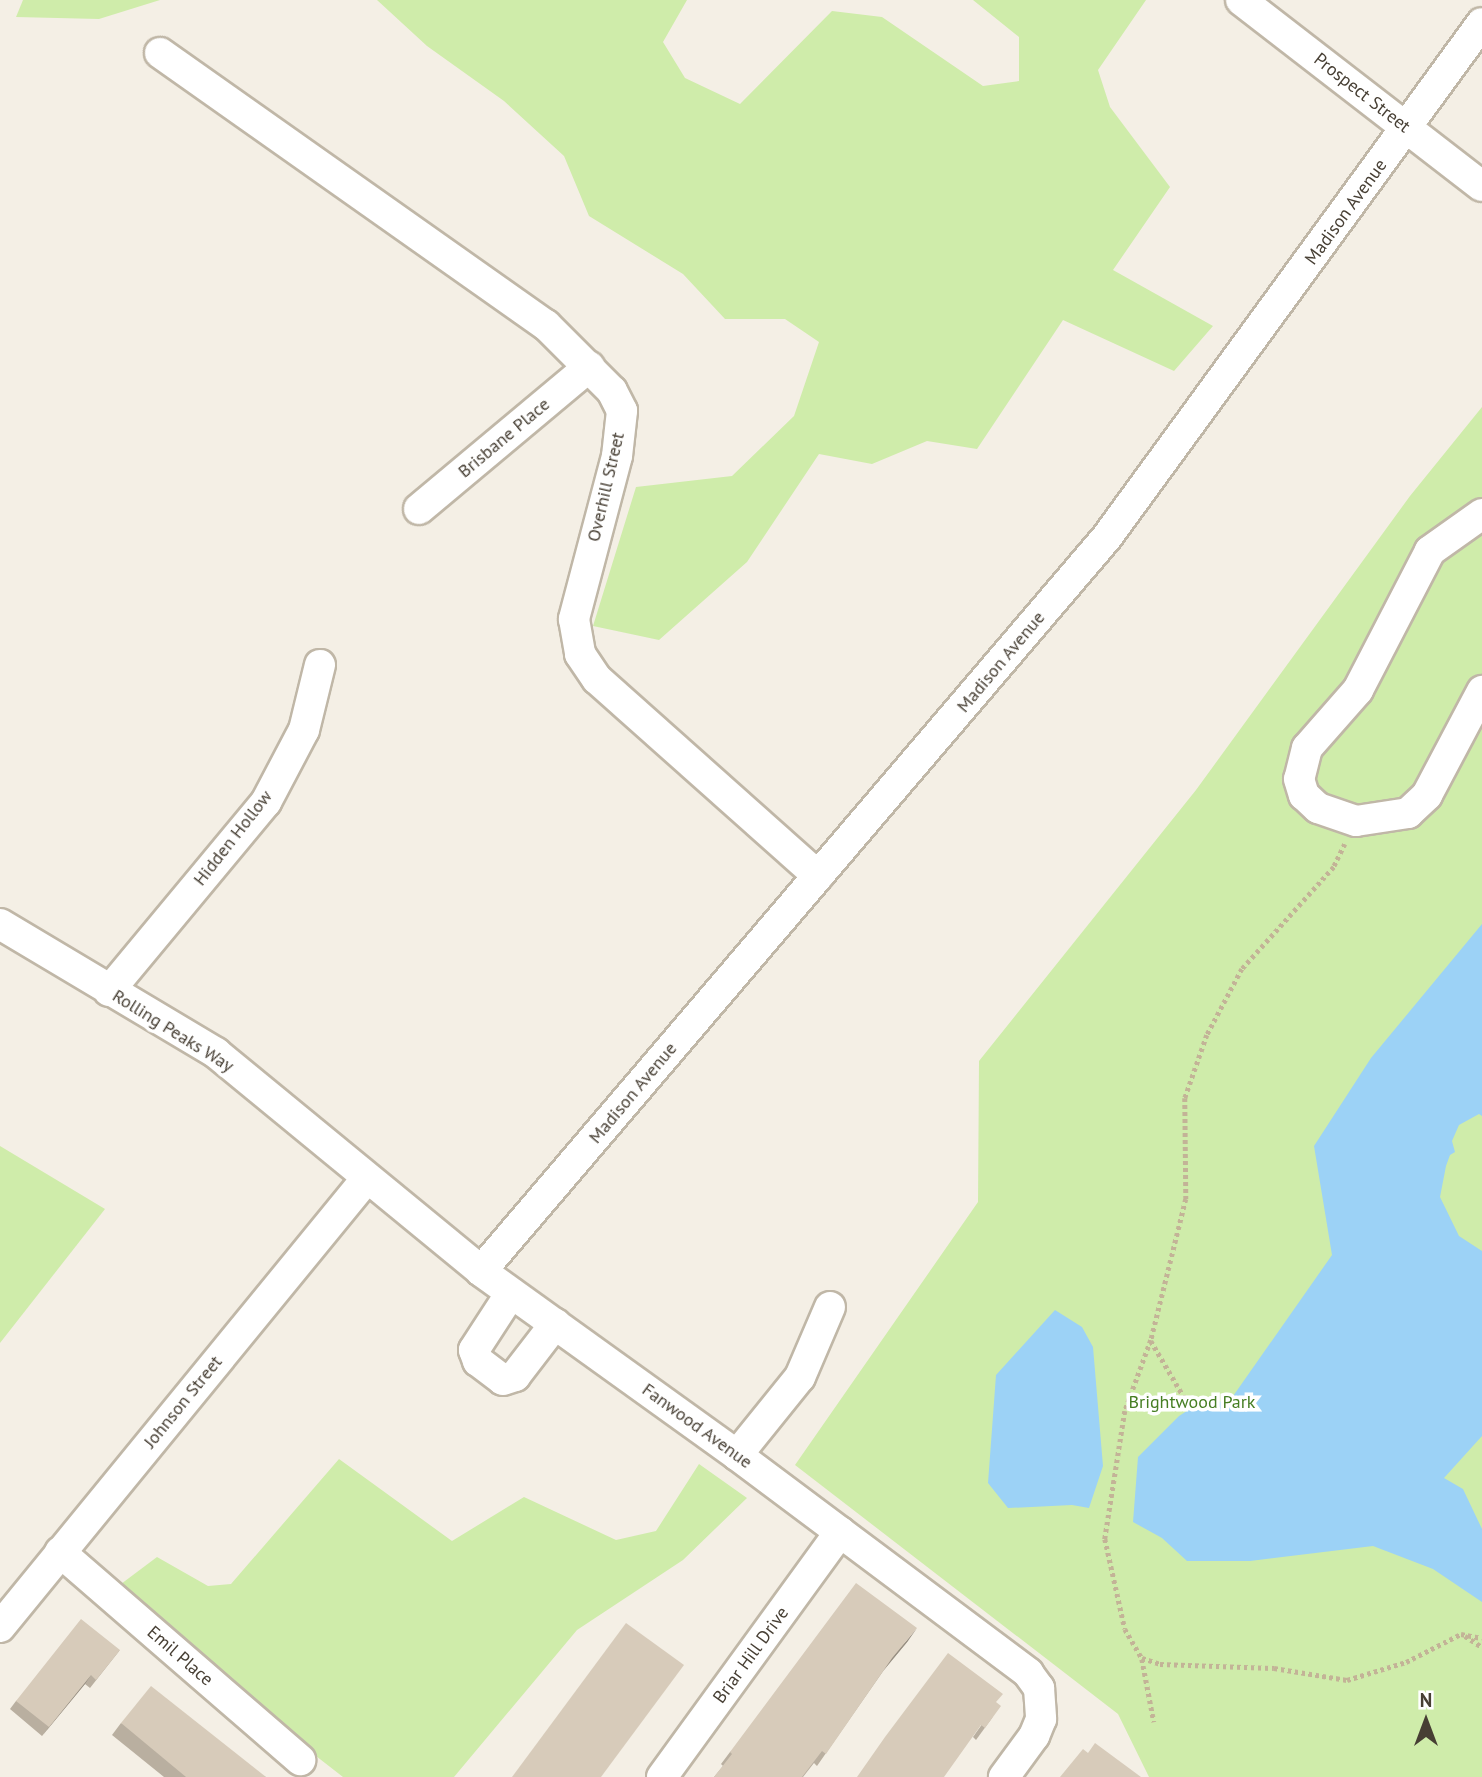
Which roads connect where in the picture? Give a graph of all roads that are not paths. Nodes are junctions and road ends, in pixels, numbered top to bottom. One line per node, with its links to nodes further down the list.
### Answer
1 (1241, 0): 4 (street, Prospect Street)
2 (1482, 23): 4 (street, Madison Avenue)
3 (160, 53): 6 (street, Overhill Street)
4 (1407, 128): 5 (street, Prospect Street); 11 (street, Madison Avenue)
5 (1482, 186)
6 (589, 367): 7 (street, Brisbane Place); 11 (street, Overhill Street)
7 (419, 509)
8 (1482, 513): 10 (street)
9 (320, 665): 13 (street, Hidden Hollow)
10 (1482, 691)
11 (818, 876): 15 (street, Madison Avenue)
12 (0, 925): 13 (street, Rolling Peaks Way)
13 (109, 991): 14 (street, Rolling Peaks Way)
14 (368, 1178): 15 (street, Fanwood Avenue); 21 (street, Johnson Street)
15 (481, 1271): 16 (street, Fanwood Avenue)
16 (511, 1293): 18 (street, Fanwood Avenue); 18 (street)
17 (830, 1307): 19 (street)
18 (555, 1324): 19 (street, Fanwood Avenue)
19 (737, 1455): 20 (street, Fanwood Avenue)
20 (840, 1532): 24 (street, Briar Hill Drive); 25 (street, Fanwood Avenue)
21 (60, 1552): 22 (street, Johnson Street); 23 (street, Emil Place)
22 (0, 1627)
23 (300, 1760)
24 (662, 1777)
25 (1004, 1777)

